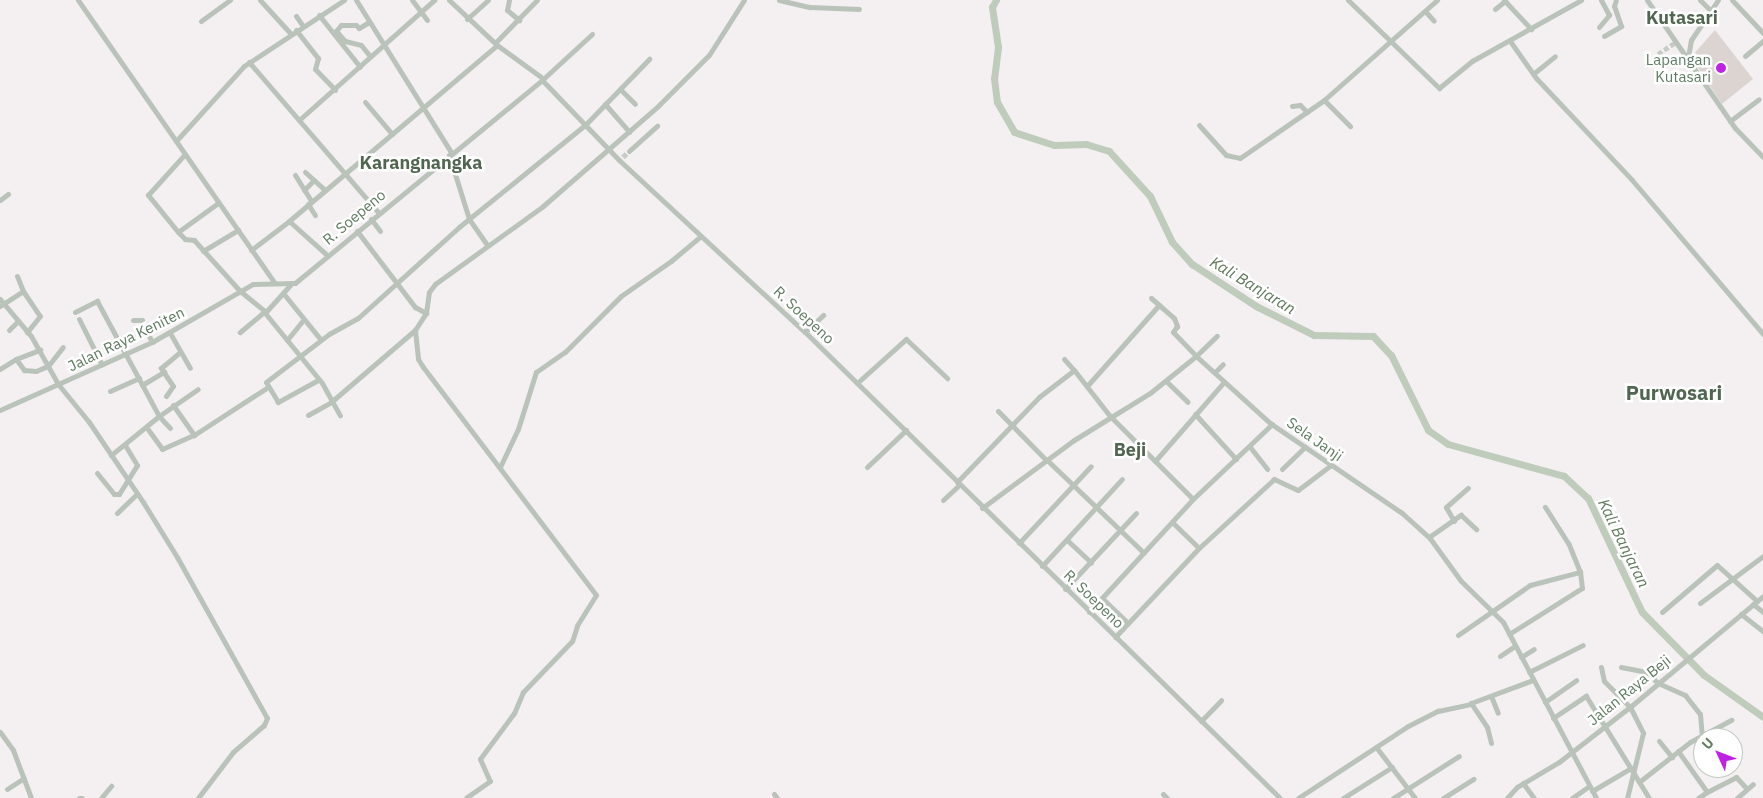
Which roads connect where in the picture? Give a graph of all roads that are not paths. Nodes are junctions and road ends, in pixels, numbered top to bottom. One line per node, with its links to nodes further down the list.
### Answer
1 (78, 0): 78 (street)
2 (229, 0): 35 (street)
3 (260, 0): 40 (street)
4 (344, 0): 29 (street)
5 (356, 0): 36 (street)
6 (412, 0): 28 (street)
7 (434, 0): 28 (street)
8 (449, 0): 31 (street)
9 (488, 0): 31 (street)
10 (509, 0): 33 (street)
11 (537, 0): 33 (street)
12 (744, 0): 76 (street)
13 (779, 0): 24 (street)
14 (1348, 0): 45 (street)
15 (1437, 0): 26 (street)
16 (1581, 0): 39 (street)
17 (1600, 0): 38 (street)
18 (1616, 0): 43 (street)
19 (1647, 0): 48 (street)
20 (1700, 0): 27 (street)
21 (1718, 0): 27 (street)
22 (1732, 0): 41 (street)
23 (1504, 1): 25 (street); 39 (street)
24 (858, 8)
25 (1495, 9)
26 (1425, 11): 34 (street); 45 (street)
27 (1711, 11): 44 (street)
28 (420, 12): 32 (street); 49 (street)
29 (319, 15): 37 (street); 57 (street)
30 (296, 16): 37 (street)
31 (467, 19): 50 (street)
32 (427, 20)
33 (519, 20): 50 (street)
34 (1434, 20)
35 (201, 21)
36 (369, 22): 49 (street); 51 (street)
37 (303, 26): 40 (street)
38 (1599, 27)
39 (1531, 28): 46 (street)
40 (294, 32): 56 (street); 61 (street)
41 (1763, 33)
42 (592, 34): 59 (street)
43 (1604, 36)
44 (1691, 40): 48 (street); 55 (street)
45 (1391, 41): 46 (street); 63 (street)
46 (1510, 41): 58 (street)
47 (1763, 41): 53 (street)
48 (1676, 42): 55 (street)
49 (382, 44): 51 (street); 68 (street)
50 (496, 44): 59 (street); 68 (street)
51 (370, 56): 57 (street)
52 (1555, 56): 58 (street)
53 (1745, 56)
54 (649, 58): 60 (street)
55 (1688, 58): 71 (street)
56 (249, 62): 70 (street); 78 (street)
57 (360, 66): 61 (street)
58 (1533, 74): 134 (street)
59 (541, 79): 72 (street, R. Soepeno); 82 (street, R. Soepeno)
60 (620, 89): 65 (street); 66 (street)
61 (335, 90): 70 (street)
62 (1758, 99): 71 (street)
63 (1324, 100): 69 (street); 75 (street)
64 (365, 102): 77 (street)
65 (605, 104): 72 (street); 76 (street)
66 (635, 104)
67 (1292, 106): 69 (street)
68 (423, 109): 77 (street); 82 (street)
69 (1307, 112): 73 (street)
70 (299, 120): 85 (street)
71 (1730, 121): 83 (street)
72 (586, 124): 79 (street, R. Soepeno); 97 (street)
73 (1199, 124)
74 (658, 126): 80 (street)
75 (1350, 126)
76 (628, 132): 79 (street)
77 (392, 134): 85 (street)
78 (176, 141): 81 (street)
79 (609, 150): 103 (street, R. Soepeno); 104 (street)
80 (629, 151)
81 (185, 154): 92 (street); 102 (street)
82 (450, 154): 94 (street, R. Soepeno); 97 (street)
83 (1762, 155)
84 (305, 172): 87 (street)
85 (346, 172): 89 (street); 94 (street)
86 (295, 175): 88 (street)
87 (314, 180): 88 (street); 89 (street)
88 (304, 190): 93 (street)
89 (324, 190): 93 (street)
90 (8, 194): 91 (street)
91 (0, 200)
92 (218, 203): 99 (street); 102 (street)
93 (310, 203): 95 (street); 98 (street)
94 (379, 213): 96 (street, R. Soepeno)
95 (315, 215)
96 (371, 219): 100 (street, R. Soepeno); 101 (street)
97 (469, 219): 104 (street); 112 (street)
98 (289, 220): 105 (street); 107 (street)
99 (238, 230): 105 (street); 106 (street)
100 (357, 231): 107 (street, R. Soepeno); 112 (street)
101 (380, 231)
102 (178, 232): 106 (street)
103 (700, 237): 132 (street, R. Soepeno); 193 (street)
104 (487, 245): 122 (street)
105 (251, 250): 108 (street)
106 (203, 251): 115 (street)
107 (328, 256): 113 (street, R. Soepeno)
108 (267, 274): 110 (street); 111 (street)
109 (17, 276): 114 (street)
110 (258, 282): 111 (street); 115 (street, Jalan Raya Keniten)
111 (275, 282): 113 (street)
112 (398, 282): 122 (street); 137 (street)
113 (291, 284): 116 (street, R. Soepeno)
114 (23, 290): 118 (street); 130 (street)
115 (240, 291): 120 (street); 133 (street, Jalan Raya Keniten)
116 (283, 293): 120 (street, R. Soepeno); 126 (street)
117 (1151, 298): 119 (street)
118 (1, 303): 127 (street)
119 (1159, 305): 143 (street, Sela Janji); 163 (street)
120 (264, 311): 131 (street, R. Soepeno); 136 (street)
121 (75, 312): 142 (street)
122 (426, 313): 129 (street)
123 (823, 315): 132 (street)
124 (79, 319): 148 (street)
125 (133, 320): 138 (street)
126 (303, 320): 136 (street); 137 (street)
127 (18, 321): 128 (street); 130 (street)
128 (9, 330)
129 (415, 330): 168 (street); 193 (street)
130 (27, 332): 140 (street)
131 (240, 332)
132 (805, 332): 160 (street, R. Soepeno)
133 (170, 334): 138 (street, Jalan Raya Keniten); 141 (street)
134 (1763, 334)
135 (1217, 336): 143 (street)
136 (287, 340): 146 (street)
137 (321, 340): 146 (street)
138 (152, 342): 142 (street, Jalan Raya Keniten)
139 (63, 347): 149 (street)
140 (40, 350): 145 (street); 149 (street)
141 (180, 352): 150 (street); 153 (street)
142 (127, 354): 148 (street, Jalan Raya Keniten); 155 (street)
143 (1196, 356): 154 (street, Sela Janji); 158 (street)
144 (1064, 358): 152 (street)
145 (16, 359): 149 (street); 151 (street)
146 (300, 359): 157 (street); 164 (street)
147 (1223, 364): 154 (street)
148 (102, 365): 161 (street, Jalan Raya Keniten)
149 (48, 366): 161 (street)
150 (190, 368)
151 (0, 370)
152 (1074, 370): 163 (street); 179 (street)
153 (164, 372): 162 (street); 167 (street)
154 (1215, 372): 159 (street, Sela Janji)
155 (139, 378): 162 (street); 166 (street)
156 (947, 378): 160 (street)
157 (318, 380): 164 (street); 168 (street)
158 (1166, 381): 169 (street); 177 (street)
159 (1224, 382): 173 (street); 178 (street, Sela Janji)
160 (857, 383): 182 (street, R. Soepeno)
161 (58, 384): 171 (street, Jalan Raya Keniten); 187 (street)
162 (142, 385): 176 (street)
163 (1087, 386): 177 (street)
164 (268, 387): 183 (street)
165 (198, 389): 170 (street)
166 (110, 391)
167 (166, 396)
168 (331, 402): 174 (street); 175 (street)
169 (1188, 402)
170 (173, 406): 176 (street); 183 (street)
171 (0, 410)
172 (998, 411): 179 (street)
173 (1196, 414): 188 (street); 190 (street)
174 (308, 415)
175 (340, 415)
176 (159, 416): 180 (street); 181 (street)
177 (1110, 416): 189 (street); 190 (street)
178 (1272, 424): 185 (street); 186 (street, Sela Janji)
179 (1013, 426): 189 (street); 200 (street)
180 (147, 428): 183 (street); 184 (street)
181 (170, 428)
182 (906, 430): 194 (street); 200 (street, R. Soepeno)
183 (194, 435)
184 (125, 445): 187 (street); 199 (street)
185 (1250, 446): 188 (street); 195 (street)
186 (1305, 447): 191 (street, Sela Janji); 196 (street)
187 (112, 455): 199 (street)
188 (1236, 459): 204 (street)
189 (1047, 460): 201 (street); 207 (street)
190 (1155, 461): 204 (street)
191 (1331, 465): 215 (street, Sela Janji); 218 (street)
192 (1091, 466): 201 (street)
193 (500, 467): 288 (street)
194 (867, 467)
195 (1266, 469)
196 (1282, 469)
197 (97, 473): 199 (street)
198 (1122, 480): 208 (street)
199 (129, 482): 203 (street)
200 (958, 484): 205 (street); 207 (street, R. Soepeno)
201 (1074, 485): 208 (street); 217 (street)
202 (1468, 488): 211 (street)
203 (137, 494): 210 (street); 287 (street)
204 (1193, 499): 212 (street)
205 (942, 500)
206 (1545, 507): 223 (street)
207 (982, 508): 217 (street, R. Soepeno)
208 (1096, 508): 214 (street); 216 (street)
209 (1136, 512): 214 (street)
210 (117, 513)
211 (1454, 521): 213 (street); 215 (street)
212 (1172, 522): 218 (street); 219 (street)
213 (1476, 529)
214 (1120, 530): 219 (street); 221 (street)
215 (1429, 538): 230 (street, Sela Janji)
216 (1067, 540): 221 (street); 222 (street)
217 (1019, 543): 222 (street, R. Soepeno)
218 (1199, 548): 235 (street)
219 (1144, 553): 227 (street)
220 (1763, 556): 224 (street)
221 (1091, 562): 225 (street)
222 (1042, 566): 225 (street, R. Soepeno)
223 (1580, 572): 230 (street); 237 (street)
224 (1734, 577): 228 (street); 229 (street); 232 (street)
225 (1065, 589): 231 (street, R. Soepeno)
226 (1763, 596): 229 (street, Jalan Raya Beji)
227 (1102, 598): 231 (street); 235 (street)
228 (1700, 603)
229 (1755, 603): 233 (street); 234 (street, Jalan Raya Beji)
230 (1493, 609): 237 (street, Sela Janji); 238 (street)
231 (1089, 612): 239 (street, R. Soepeno)
232 (1662, 612)
233 (1763, 612)
234 (1741, 614): 236 (street); 250 (street, Jalan Raya Beji)
235 (1128, 623): 239 (street)
236 (1763, 631)
237 (1509, 634): 241 (street, Sela Janji)
238 (1458, 635)
239 (1115, 637): 259 (street, R. Soepeno)
240 (1582, 645): 247 (street)
241 (1516, 646): 243 (street); 244 (street, Sela Janji)
242 (1534, 649): 244 (street)
243 (1500, 656)
244 (1521, 657): 247 (street, Sela Janji)
245 (1601, 667): 255 (street)
246 (1620, 667): 250 (street)
247 (1529, 672): 248 (street, Sela Janji)
248 (1533, 680): 251 (street); 253 (street, Sela Janji)
249 (1576, 680): 253 (street)
250 (1658, 683): 255 (street, Jalan Raya Beji); 261 (street)
251 (1491, 696): 254 (street); 256 (street)
252 (1221, 700): 259 (street)
253 (1545, 702): 257 (street, Sela Janji)
254 (1470, 704): 266 (street); 267 (street)
255 (1630, 707): 260 (street, Jalan Raya Beji); 273 (street)
256 (1498, 713)
257 (1553, 718): 260 (street); 269 (street, Sela Janji)
258 (1730, 720): 262 (street)
259 (1201, 721): 289 (street, R. Soepeno)
260 (1605, 727): 269 (street, Jalan Raya Beji); 273 (street)
261 (1701, 728)
262 (1715, 728)
263 (0, 732): 274 (street)
264 (1659, 741): 271 (street)
265 (1693, 741): 268 (street)
266 (1491, 743)
267 (1376, 746): 272 (street); 290 (street)
268 (1678, 751): 271 (street); 284 (street)
269 (1572, 752): 277 (street, Jalan Raya Beji); 281 (street, Sela Janji)
270 (1459, 756): 280 (street)
271 (1672, 757): 276 (street)
272 (1392, 768): 280 (street); 291 (street)
273 (1633, 772): 276 (street); 281 (street); 299 (street)
274 (24, 778): 283 (street); 285 (street)
275 (1474, 779): 294 (street)
276 (1639, 782): 300 (street)
277 (1523, 783): 295 (street, Jalan Raya Beji); 296 (street)
278 (1754, 784): 282 (street)
279 (111, 786): 286 (street)
280 (1408, 788): 292 (street); 293 (street)
281 (1591, 788): 297 (street); 298 (street, Sela Janji)
282 (1747, 789): 284 (street); 302 (street)
283 (7, 790)
284 (1707, 792): 301 (street)
285 (30, 798)
286 (101, 798)
287 (198, 798)
288 (466, 798)
289 (1280, 798)
290 (1298, 798)
291 (1343, 798)
292 (1393, 798)
293 (1415, 798)
294 (1443, 798)
295 (1507, 798)
296 (1534, 798)
297 (1572, 798)
298 (1596, 798)
299 (1627, 798)
300 (1649, 798)
301 (1698, 798)
302 (1737, 798)

